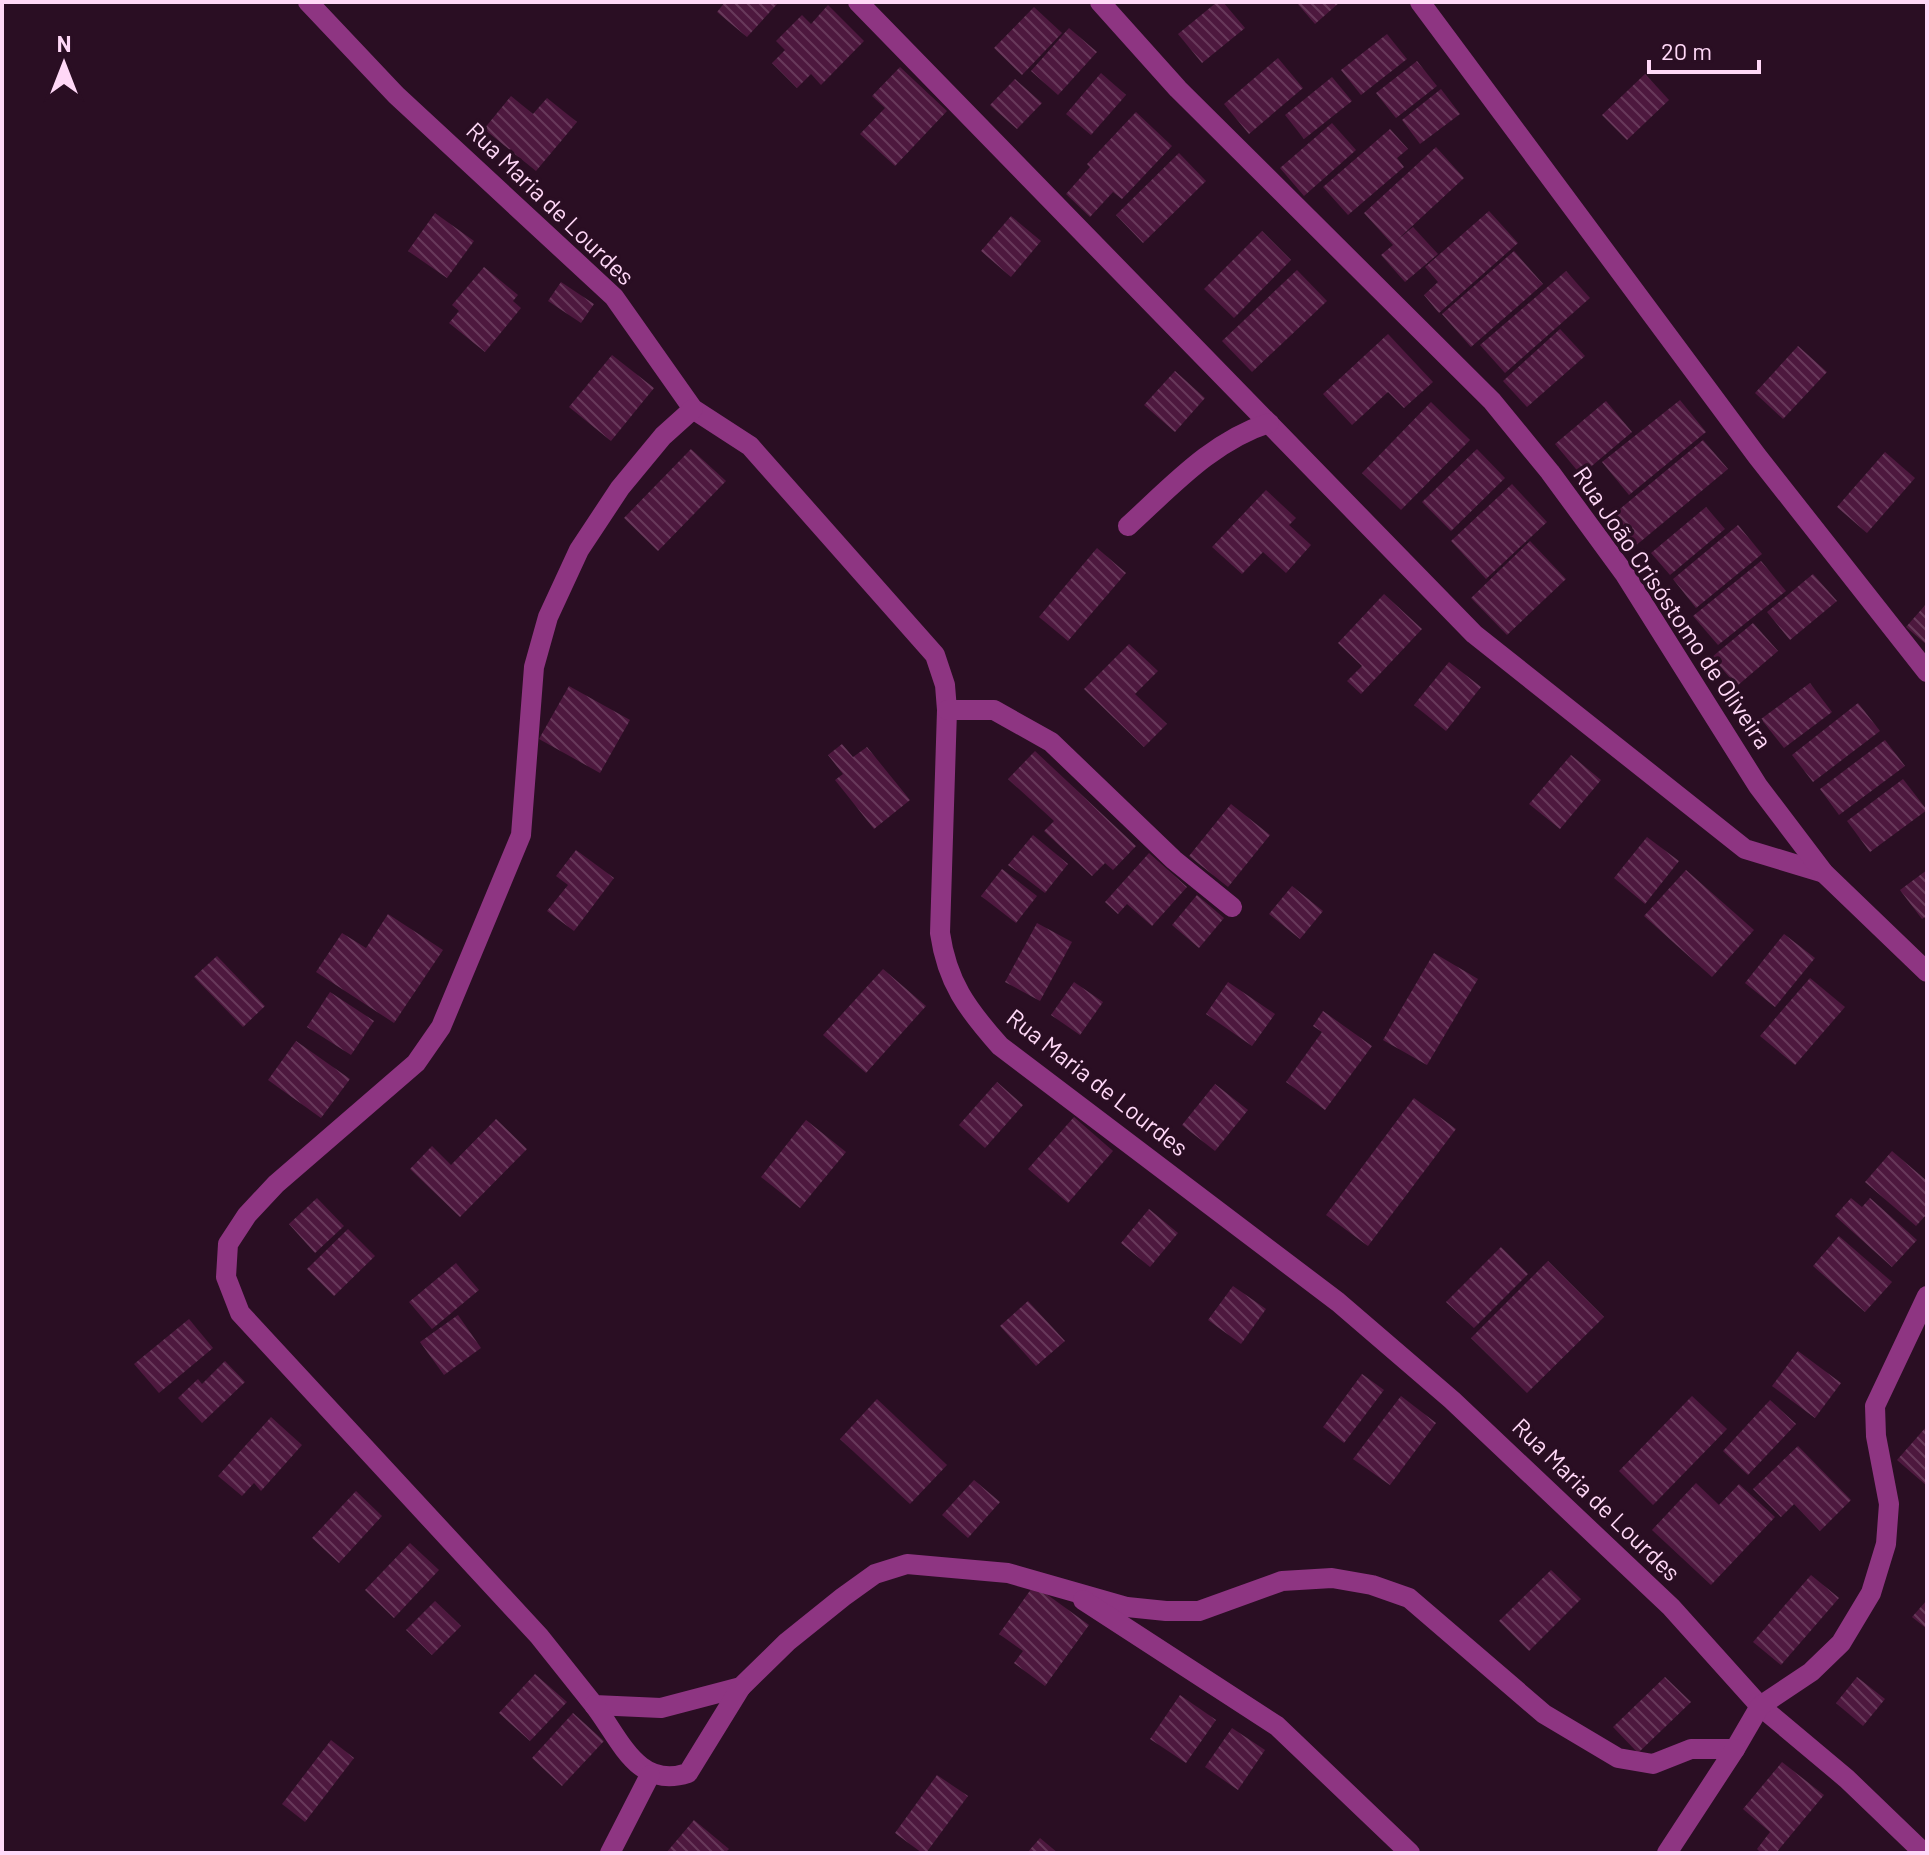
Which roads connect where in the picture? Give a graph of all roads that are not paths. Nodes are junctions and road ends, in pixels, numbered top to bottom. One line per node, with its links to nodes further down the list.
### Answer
1 (308, 2): 5 (street, Rua Maria de Lourdes)
2 (858, 2): 6 (street)
3 (1100, 2): 10 (street, Rua João Crisóstomo de Oliveira)
4 (1420, 2): 8 (street)
5 (693, 409): 9 (street, Rua Maria de Lourdes); 16 (street)
6 (1269, 423): 7 (street); 10 (street)
7 (1128, 526)
8 (1927, 672)
9 (947, 710): 11 (street); 17 (street, Rua Maria de Lourdes)
10 (1824, 873): 12 (street, Rua João Crisóstomo de Oliveira)
11 (1232, 907)
12 (1927, 972)
13 (1927, 1296): 17 (street)
14 (1062, 1586): 15 (street); 18 (street); 21 (street)
15 (741, 1687): 16 (street); 19 (street)
16 (594, 1705): 19 (street)
17 (1760, 1706): 18 (street); 23 (street, Rua Maria de Lourdes)
18 (1735, 1749): 22 (street)
19 (650, 1775): 20 (street)
20 (610, 1853)
21 (1410, 1853)
22 (1667, 1853)
23 (1924, 1853)

